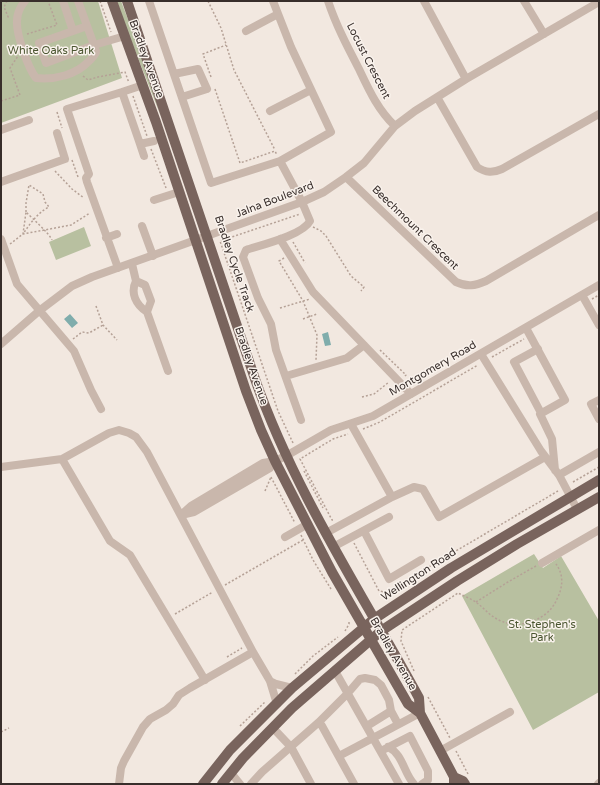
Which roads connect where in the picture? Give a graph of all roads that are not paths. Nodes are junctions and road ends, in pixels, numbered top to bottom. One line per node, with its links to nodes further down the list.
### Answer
1 (25, 1): 18 (street)
2 (62, 1): 14 (street)
3 (78, 1): 13 (street)
4 (112, 1): 17 (main road, Bradley Avenue)
5 (127, 1): 44 (main road, Bradley Avenue)
6 (149, 1): 19 (street)
7 (273, 1): 12 (street)
8 (328, 1): 29 (street, Locust Crescent)
9 (424, 1): 20 (street)
10 (524, 1): 16 (street)
11 (599, 2): 16 (street, Jalna Boulevard)
12 (278, 14): 15 (street); 22 (street)
13 (87, 26): 14 (street); 18 (street)
14 (73, 31): 18 (street)
15 (246, 31)
16 (544, 34): 20 (street, Jalna Boulevard)
17 (124, 36): 18 (street); 21 (main road, Bradley Avenue)
18 (94, 45)
19 (174, 74): 24 (street); 24 (street)
20 (466, 79): 25 (street, Jalna Boulevard)
21 (143, 85): 23 (street); 38 (main road, Bradley Avenue)
22 (311, 90): 26 (street); 35 (street)
23 (122, 92): 33 (street); 45 (street)
24 (182, 97): 35 (street)
25 (437, 97): 27 (street); 29 (street, Jalna Boulevard)
26 (270, 111)
27 (599, 114)
28 (29, 120): 30 (street)
29 (395, 126): 36 (street, Jalna Boulevard)
30 (1, 130)
31 (57, 133): 37 (street)
32 (152, 142): 33 (street)
33 (140, 144): 34 (street)
34 (144, 156)
35 (280, 161): 40 (street)
36 (346, 177): 40 (street, Jalna Boulevard); 41 (street, Beechmount Crescent)
37 (1, 182)
38 (179, 192): 39 (street); 48 (main road, Bradley Avenue)
39 (154, 200)
40 (302, 202): 44 (street, Jalna Boulevard); 47 (street)
41 (599, 215)
42 (142, 226): 49 (street)
43 (117, 234): 45 (street)
44 (211, 236): 48 (street, Jalna Boulevard); 73 (main road, Bradley Avenue)
45 (106, 238): 51 (street)
46 (1, 239): 55 (street)
47 (280, 239): 60 (street); 64 (street)
48 (196, 241): 49 (street, Jalna Boulevard); 76 (main road, Bradley Avenue)
49 (153, 256): 50 (street, Jalna Boulevard)
50 (132, 264): 51 (street, Jalna Boulevard); 52 (street)
51 (118, 268): 55 (street, Jalna Boulevard)
52 (136, 281): 56 (street); 56 (street)
53 (599, 286): 54 (street, Montgomery Road)
54 (582, 295): 57 (street); 58 (street, Montgomery Road)
55 (39, 311): 59 (street, Jalna Boulevard); 67 (street)
56 (147, 312): 63 (street)
57 (599, 325)
58 (526, 328): 61 (street); 62 (street, Montgomery Road)
59 (1, 344)
60 (364, 345): 64 (street); 65 (street)
61 (538, 348): 68 (street); 68 (street)
62 (481, 354): 65 (street, Montgomery Road); 74 (street)
63 (168, 371)
64 (286, 376): 70 (street)
65 (411, 394): 71 (street, Montgomery Road)
66 (599, 400): 69 (street)
67 (101, 409)
68 (541, 413): 78 (street)
69 (599, 419)
70 (301, 420)
71 (351, 424): 73 (street, Montgomery Road); 81 (street)
72 (599, 452): 78 (street)
73 (290, 454): 76 (street, Montgomery Road); 87 (main road, Bradley Avenue)
74 (545, 456): 78 (street); 81 (street)
75 (62, 459): 77 (street); 84 (street); 100 (street)
76 (275, 461): 84 (street, Montgomery Road); 86 (main road, Bradley Avenue)
77 (1, 467)
78 (557, 473): 80 (street)
79 (599, 480): 80 (main road, Wellington Road)
80 (571, 496): 83 (street); 94 (main road, Wellington Road)
81 (392, 497): 87 (street)
82 (599, 497): 83 (main road)
83 (577, 509): 96 (main road)
84 (181, 515): 98 (street)
85 (389, 518): 89 (street)
86 (308, 524): 90 (street); 95 (main road, Bradley Avenue)
87 (324, 530): 91 (main road, Bradley Avenue)
88 (599, 530): 93 (street)
89 (364, 531): 91 (street); 92 (street)
90 (285, 537)
91 (333, 548): 94 (main road, Bradley Avenue)
92 (420, 560)
93 (542, 563)
94 (374, 619): 95 (main road, Wellington Road); 96 (main road, Bradley Avenue)
95 (363, 627): 97 (main road, Bradley Avenue); 102 (main road, Wellington Road)
96 (381, 631): 97 (main road); 107 (main road, Bradley Avenue)
97 (371, 640): 99 (main road); 107 (main road, Bradley Avenue)
98 (253, 652): 100 (street); 101 (street)
99 (335, 671): 103 (street); 111 (main road)
100 (205, 680): 120 (street)
101 (270, 681): 102 (street); 104 (street)
102 (292, 688): 104 (main road, Wellington Road)
103 (348, 693): 105 (street); 108 (street); 110 (street)
104 (277, 704): 121 (main road, Wellington Road)
105 (391, 711): 109 (street); 110 (street)
106 (510, 712): 115 (street)
107 (420, 713): 109 (street); 115 (main road, Bradley Avenue)
108 (319, 722): 113 (street); 116 (street)
109 (398, 724): 112 (street)
110 (367, 726): 112 (street)
111 (273, 728): 113 (street); 117 (main road)
112 (373, 738): 114 (street); 116 (street)
113 (291, 747): 124 (street); 125 (street)
114 (385, 749): 127 (street); 128 (street); 129 (street)
115 (440, 751): 118 (main road, Bradley Avenue)
116 (339, 756): 126 (street)
117 (230, 773): 122 (main road); 123 (street)
118 (454, 780): 119 (main road, Bradley Avenue)
119 (467, 781)
120 (119, 784)
121 (203, 784)
122 (222, 784)
123 (240, 784)
124 (251, 784)
125 (311, 784)
126 (354, 784)
127 (399, 784)
128 (414, 784)
129 (422, 784)

